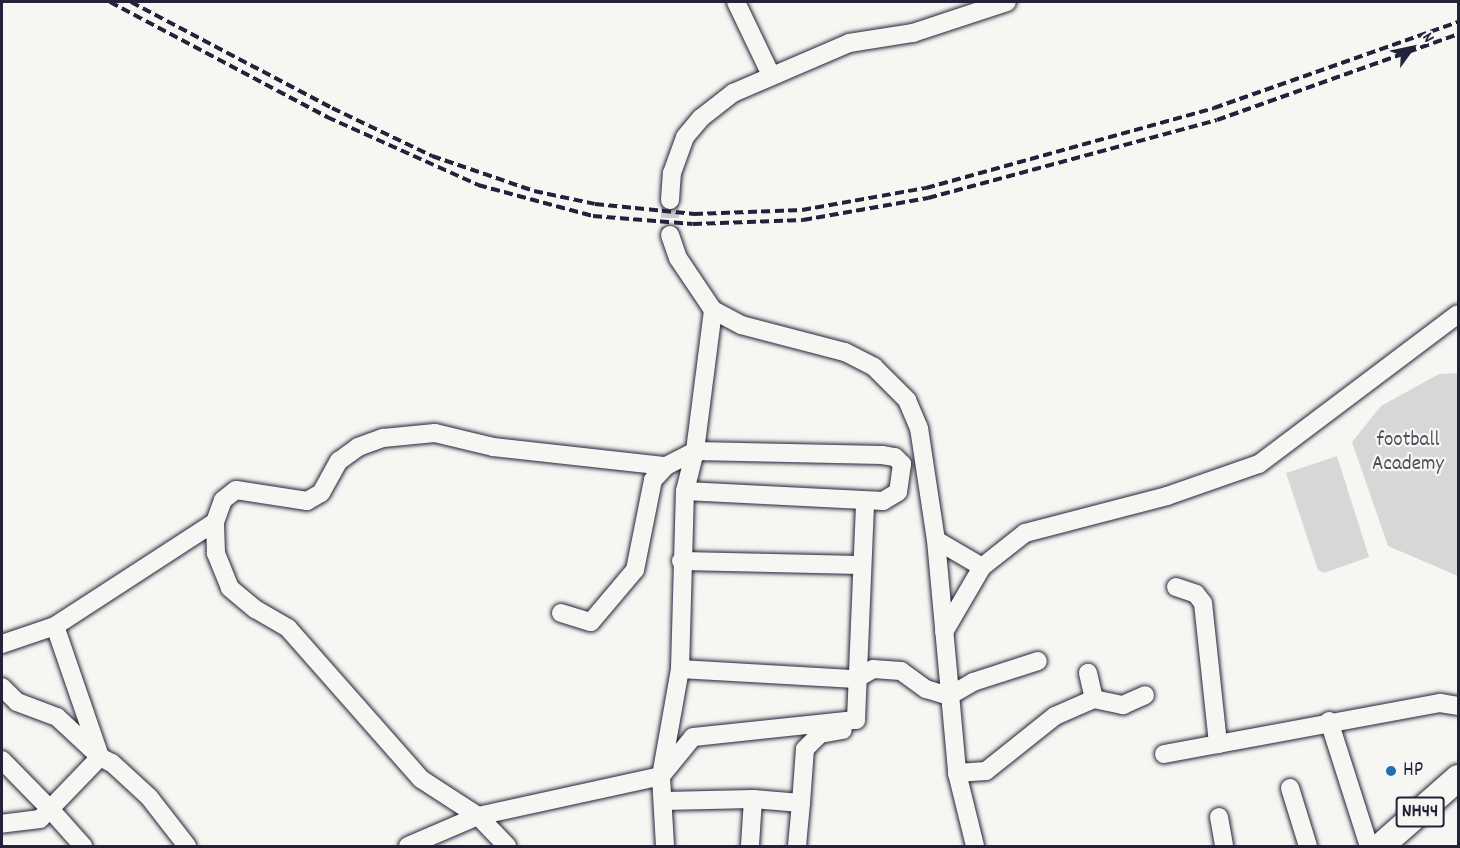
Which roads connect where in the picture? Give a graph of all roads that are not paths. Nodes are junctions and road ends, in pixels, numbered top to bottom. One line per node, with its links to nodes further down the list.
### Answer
1 (736, 2): 3 (street)
2 (1007, 2): 3 (street)
3 (771, 75): 4 (street)
4 (670, 200)
5 (670, 236): 6 (street)
6 (713, 310): 8 (street); 13 (street)
7 (1458, 314): 16 (street)
8 (695, 451): 9 (street); 10 (street); 11 (street)
9 (666, 465): 12 (street); 18 (street)
10 (685, 491): 11 (street); 14 (street)
11 (865, 503): 15 (street)
12 (215, 522): 19 (street); 46 (street)
13 (936, 540): 16 (street); 20 (street)
14 (681, 561): 15 (street); 23 (street)
15 (862, 565): 25 (street)
16 (982, 567): 20 (street)
17 (1176, 587): 33 (street)
18 (561, 613)
19 (55, 626): 21 (street); 35 (street)
20 (944, 632): 28 (street)
21 (2, 644)
22 (1038, 661): 28 (street)
23 (680, 669): 25 (street); 38 (street)
24 (1088, 673): 29 (street)
25 (856, 679): 28 (street); 31 (street)
26 (2, 687): 35 (street)
27 (1145, 695): 29 (street)
28 (949, 696): 37 (street)
29 (1094, 699): 37 (street)
30 (1458, 706): 32 (street)
31 (856, 720): 38 (street); 44 (street)
32 (1329, 721): 33 (street); 60 (street)
33 (1218, 744): 34 (street)
34 (1164, 754)
35 (100, 758): 45 (street); 51 (street)
36 (2, 760): 45 (street)
37 (957, 773): 57 (street)
38 (661, 776): 43 (street); 46 (street)
39 (1458, 778): 61 (highway, NH44)
40 (1290, 788): 59 (street)
41 (1458, 797): 62 (highway, NH44)
42 (753, 800): 43 (street); 44 (street); 55 (street)
43 (664, 801): 54 (street)
44 (801, 803): 56 (street)
45 (50, 809): 48 (street); 50 (street)
46 (478, 816): 49 (street); 53 (street)
47 (1220, 817): 58 (street)
48 (2, 824)
49 (430, 843): 52 (street)
50 (83, 846)
51 (187, 846)
52 (408, 846)
53 (507, 846)
54 (665, 846)
55 (750, 846)
56 (797, 846)
57 (975, 846)
58 (1224, 846)
59 (1308, 846)
60 (1369, 846)
61 (1381, 846)
62 (1400, 846)

